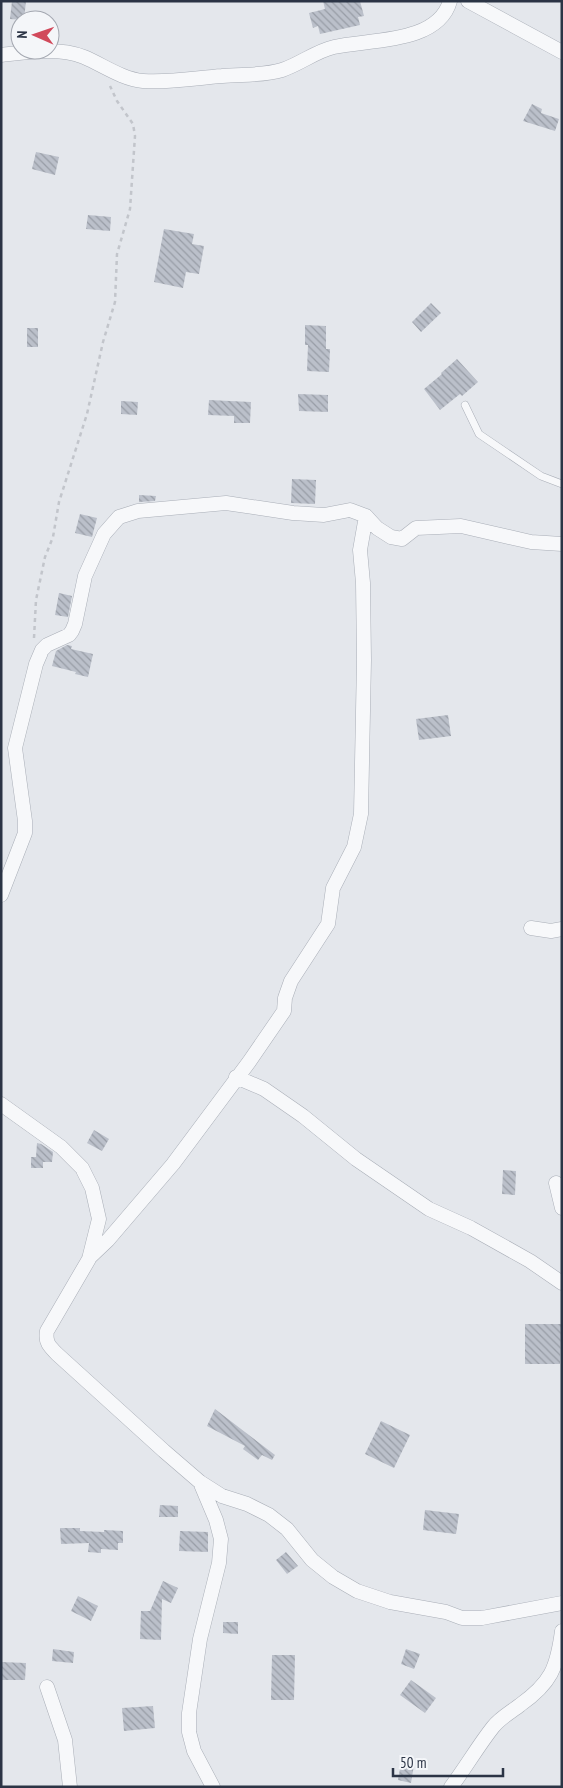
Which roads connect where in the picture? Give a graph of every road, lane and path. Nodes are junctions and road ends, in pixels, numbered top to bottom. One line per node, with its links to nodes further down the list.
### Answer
1 (450, 1): 7 (street)
2 (468, 1): 4 (street)
3 (497, 1): 4 (street)
4 (483, 9): 5 (street)
5 (562, 52)
6 (1, 55): 7 (street)
7 (105, 68): 12 (path)
8 (464, 405): 9 (lane)
9 (562, 484)
10 (366, 516): 11 (street); 12 (street); 16 (street)
11 (562, 544)
12 (36, 664): 13 (street)
13 (1, 894)
14 (530, 928): 15 (street)
15 (562, 929)
16 (236, 1077): 20 (street); 21 (street)
17 (1, 1104): 20 (street)
18 (556, 1183): 19 (street)
19 (562, 1208)
20 (89, 1259): 22 (street)
21 (562, 1283)
22 (200, 1482): 23 (street); 27 (street)
23 (562, 1603)
24 (562, 1631): 28 (street)
25 (47, 1687): 26 (street)
26 (70, 1787)
27 (213, 1787)
28 (451, 1787)

